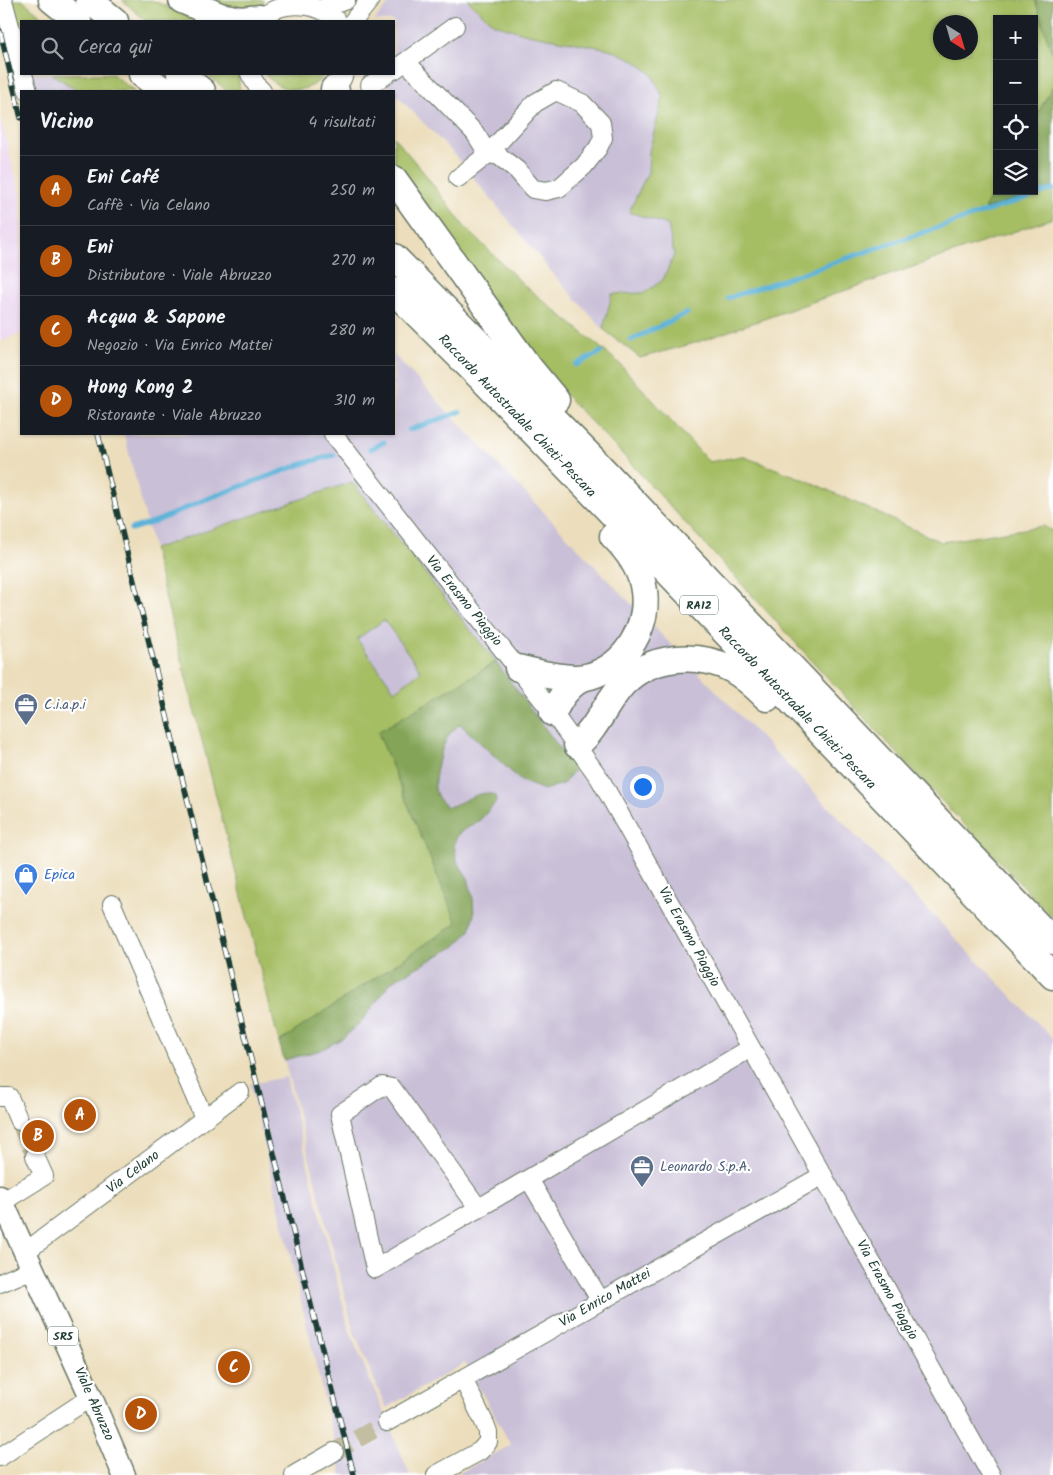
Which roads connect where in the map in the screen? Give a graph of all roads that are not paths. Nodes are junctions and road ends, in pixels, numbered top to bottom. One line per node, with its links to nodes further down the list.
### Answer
1 (3, 0): 14 (street)
2 (52, 0): 9 (highway)
3 (89, 0): 10 (highway)
4 (182, 0): 8 (highway)
5 (346, 0): 7 (street)
6 (370, 0): 12 (street)
7 (322, 9): 8 (street); 11 (street)
8 (270, 11)
9 (77, 20)
10 (114, 20)
11 (336, 20)
12 (354, 20)
13 (455, 26): 15 (street)
14 (20, 63)
15 (400, 66): 24 (street)
16 (23, 75): 21 (street)
17 (143, 75): 22 (highway)
18 (386, 75): 20 (street)
19 (250, 81): 23 (street)
20 (370, 85)
21 (28, 90)
22 (163, 90)
23 (261, 90)
24 (488, 154): 24 (street); 25 (street)
25 (458, 178)
26 (395, 181): 31 (highway)
27 (395, 258): 31 (highway, Raccordo Autostradale Chieti-Pescara / RA12)
28 (395, 292): 30 (highway, Raccordo Autostradale Chieti-Pescara / RA12)
29 (334, 435): 32 (street, Via Erasmo Piaggio)
30 (554, 454): 33 (highway); 36 (highway, Raccordo Autostradale Chieti-Pescara / RA12)
31 (606, 473): 38 (highway, Raccordo Autostradale Chieti-Pescara / RA12)
32 (518, 668): 33 (highway); 34 (street, Via Erasmo Piaggio)
33 (582, 678): 34 (highway)
34 (553, 713): 35 (street, Via Erasmo Piaggio)
35 (576, 744): 36 (highway); 40 (street, Via Erasmo Piaggio)
36 (843, 755): 39 (highway, Raccordo Autostradale Chieti-Pescara / RA12)
37 (112, 904): 43 (street)
38 (1053, 941)
39 (1053, 976)
40 (752, 1048): 46 (street, Via Erasmo Piaggio); 47 (street)
41 (240, 1092): 43 (street, Via Celano)
42 (0, 1098): 44 (street)
43 (204, 1118): 50 (street, Via Celano)
44 (19, 1121)
45 (35, 1156): 48 (street)
46 (823, 1175): 52 (street, Via Enrico Mattei); 61 (street, Via Erasmo Piaggio)
47 (530, 1180): 49 (street); 52 (street)
48 (1, 1200): 50 (main road, Viale Abruzzo / SR5)
49 (479, 1209): 49 (street)
50 (29, 1261): 51 (street, Via Celano); 54 (main road, Viale Abruzzo / SR5)
51 (0, 1283)
52 (600, 1300): 53 (street, Via Enrico Mattei)
53 (462, 1379): 55 (street, Via Enrico Mattei); 60 (street)
54 (91, 1397): 57 (street); 58 (main road, Viale Abruzzo / SR5)
55 (387, 1422)
56 (334, 1452): 59 (street)
57 (0, 1457)
58 (124, 1475)
59 (294, 1475)
60 (436, 1475)
61 (991, 1475)

